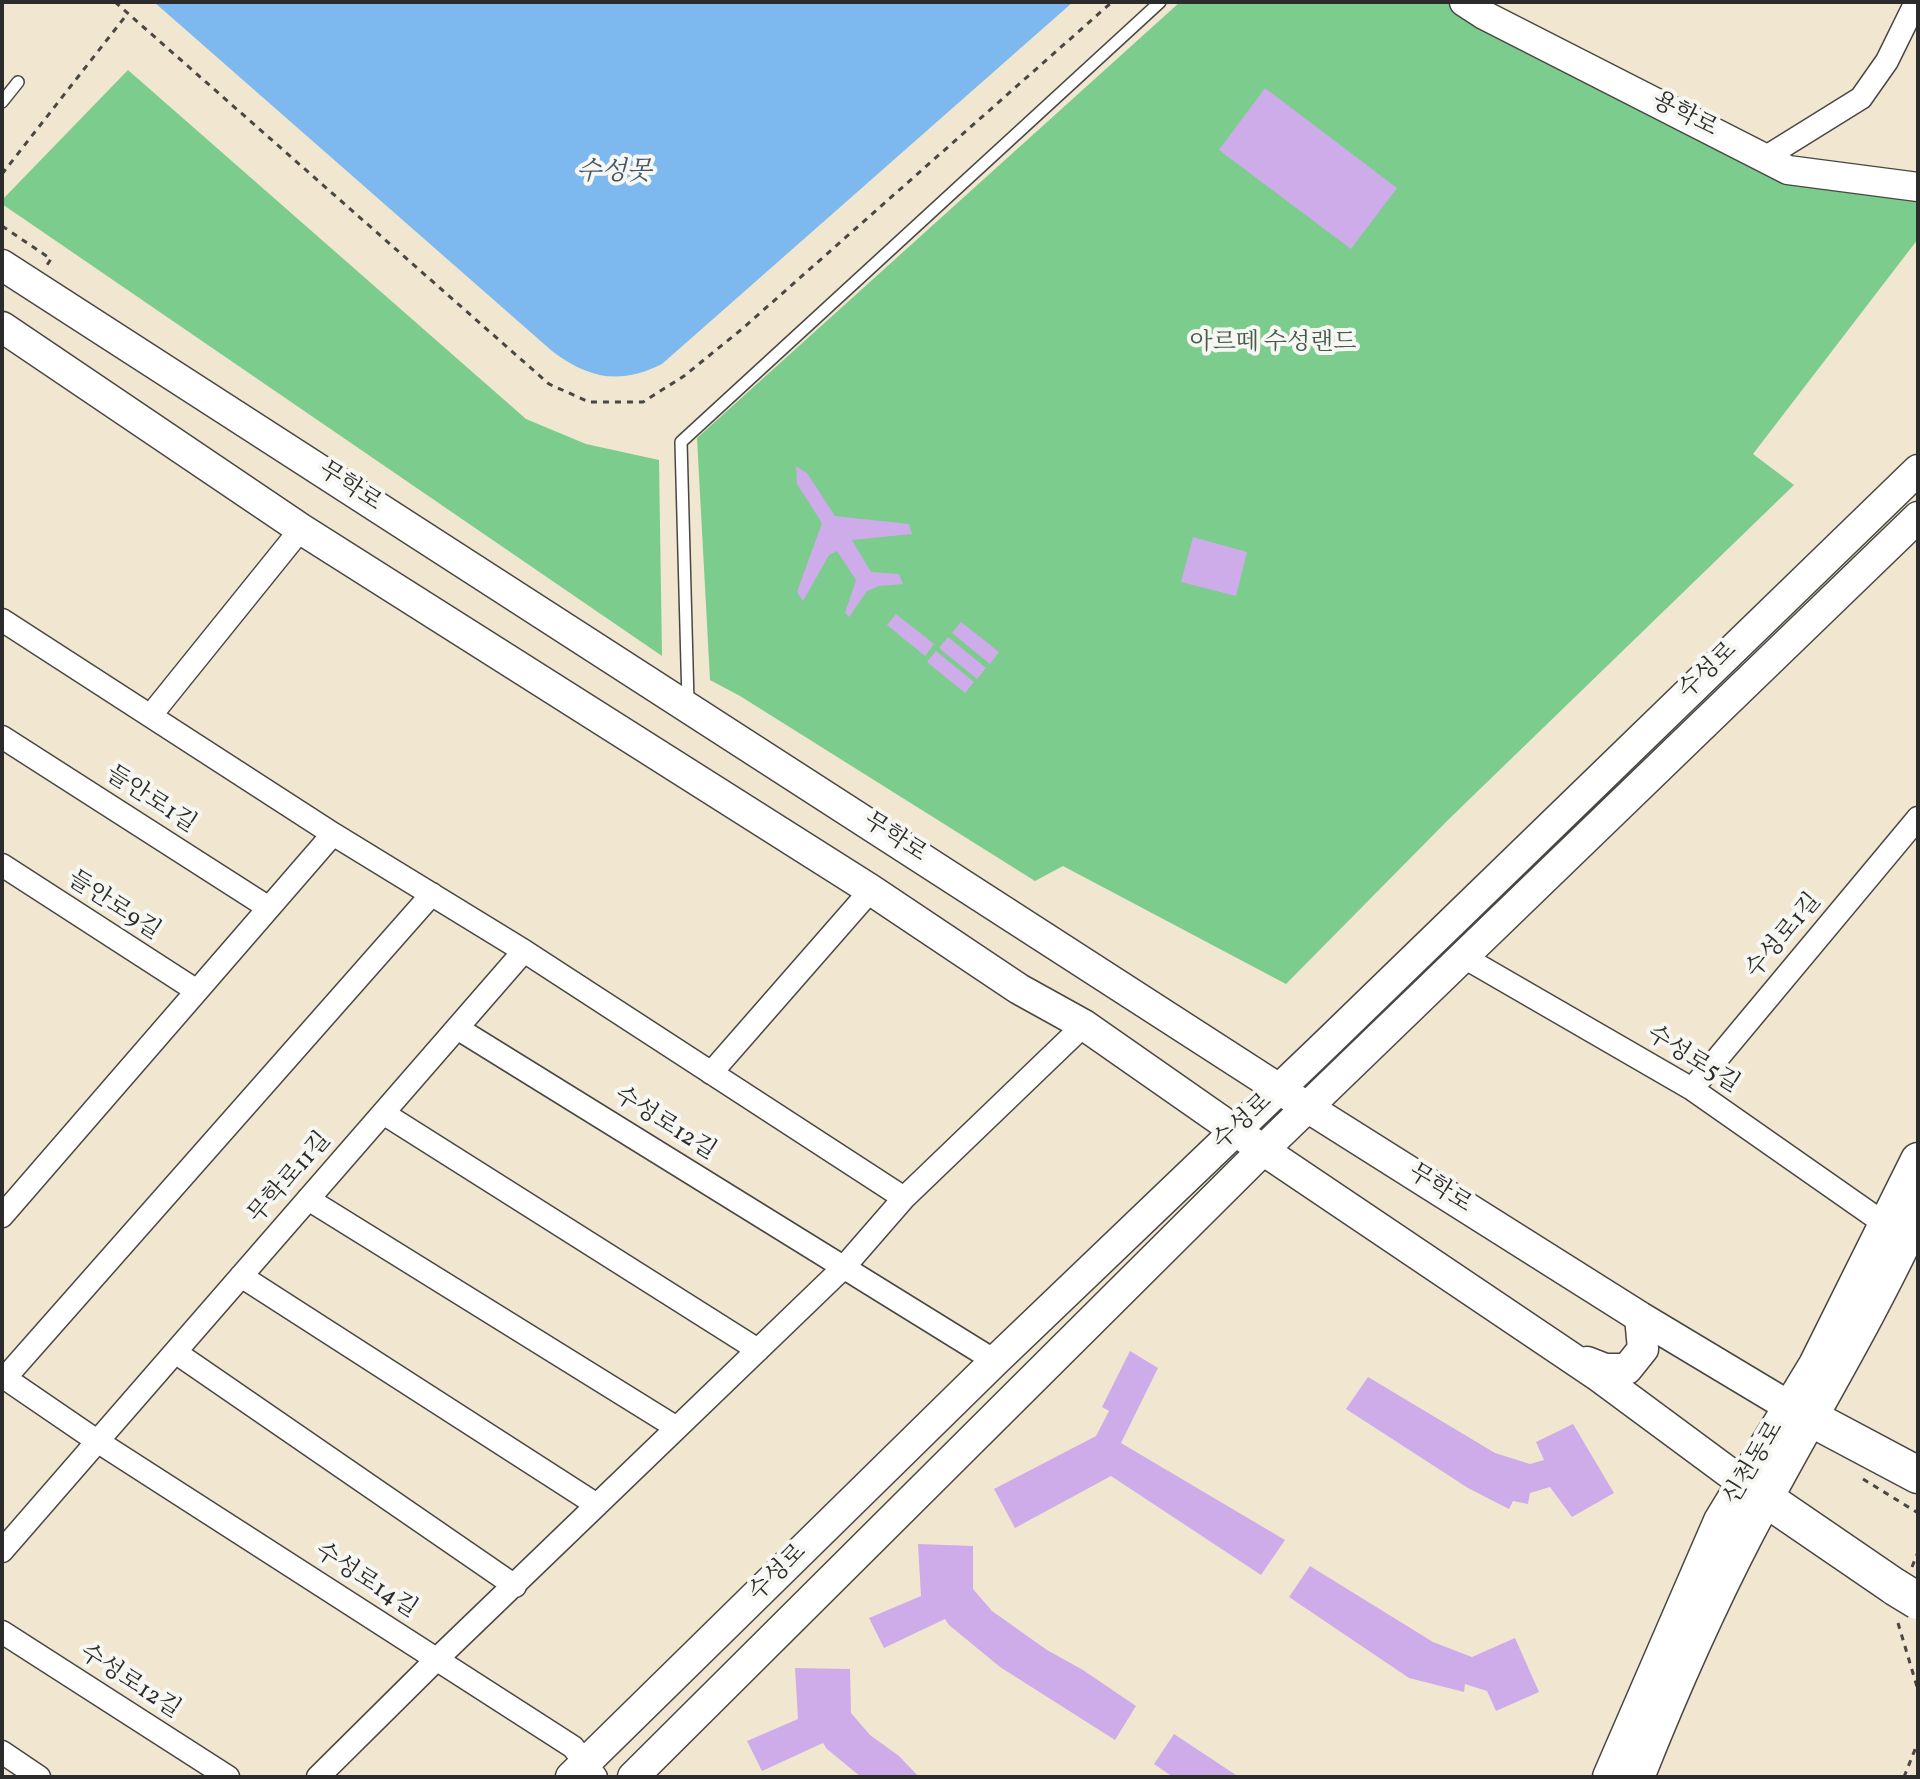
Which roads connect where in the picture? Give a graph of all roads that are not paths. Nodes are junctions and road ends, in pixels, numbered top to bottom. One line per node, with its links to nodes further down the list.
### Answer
1 (1160, 2): 14 (lane)
2 (1464, 2): 6 (street, 용학로)
3 (1916, 2): 6 (street)
4 (18, 82): 5 (lane)
5 (2, 102)
6 (1766, 157): 7 (street, 용학로)
7 (1918, 187)
8 (2, 265): 14 (main road, 무학로)
9 (2, 327): 12 (main road)
10 (1918, 470): 29 (main road, 수성로)
11 (1918, 517): 24 (main road, 수성로)
12 (301, 529): 15 (street); 20 (main road)
13 (2, 620): 15 (street)
14 (689, 707): 29 (main road, 무학로)
15 (151, 715): 18 (street)
16 (2, 737): 22 (street, 들안로1길)
17 (1918, 818): 30 (street, 수성로1길)
18 (333, 834): 21 (street); 22 (street)
19 (2, 865): 25 (street, 들안로9길)
20 (871, 890): 26 (main road); 28 (street)
21 (432, 894): 23 (street); 48 (street)
22 (269, 908): 25 (street)
23 (524, 951): 27 (street, 무학로11길); 28 (street)
24 (1462, 956): 30 (street, 수성로5길); 31 (main road, 수성로)
25 (197, 991): 39 (street)
26 (1084, 1025): 33 (main road); 36 (street)
27 (457, 1028): 32 (street, 무학로11길); 41 (street, 수성로12길)
28 (711, 1073): 36 (street)
29 (1280, 1089): 31 (main road, 무학로); 33 (main road, 수성로)
30 (1692, 1089): 40 (street, 수성로5길)
31 (1307, 1107): 34 (main road, 수성로); 43 (main road, 무학로)
32 (383, 1113): 37 (street, 무학로11길); 44 (street)
33 (1236, 1131): 34 (main road); 47 (main road, 수성로)
34 (1263, 1150): 46 (main road); 65 (main road, 수성로)
35 (1918, 1160): 40 (main road, 신천동로)
36 (904, 1198): 41 (street)
37 (308, 1199): 42 (street, 무학로11길); 50 (street)
38 (1918, 1212): 49 (main road, 신천동로)
39 (2, 1216)
40 (1885, 1224): 49 (main road, 신천동로)
41 (844, 1267): 44 (street); 47 (street, 수성로12길)
42 (241, 1276): 45 (street, 무학로11길); 54 (street)
43 (1640, 1317): 46 (main road); 49 (main road, 무학로)
44 (758, 1350): 50 (street)
45 (175, 1352): 51 (street, 무학로11길); 56 (street)
46 (1566, 1354): 53 (main road)
47 (995, 1361): 61 (main road, 수성로)
48 (3, 1377): 51 (street, 수성로14길)
49 (1800, 1413): 52 (highway); 53 (main road, 신천동로)
50 (677, 1428): 54 (street)
51 (97, 1441): 55 (street); 59 (street, 수성로14길)
52 (1918, 1475)
53 (1754, 1491): 57 (highway); 66 (main road, 신천동로); 67 (main road, 신천동로)
54 (597, 1505): 56 (street)
55 (2, 1551)
56 (515, 1586): 59 (street)
57 (1904, 1604)
58 (2, 1632): 63 (street, 수성로12길)
59 (437, 1659): 61 (street, 수성로14길); 64 (street)
60 (2, 1752): 62 (street)
61 (584, 1772)
62 (39, 1777)
63 (228, 1777)
64 (318, 1777)
65 (633, 1777)
66 (1610, 1777)
67 (1637, 1777)

